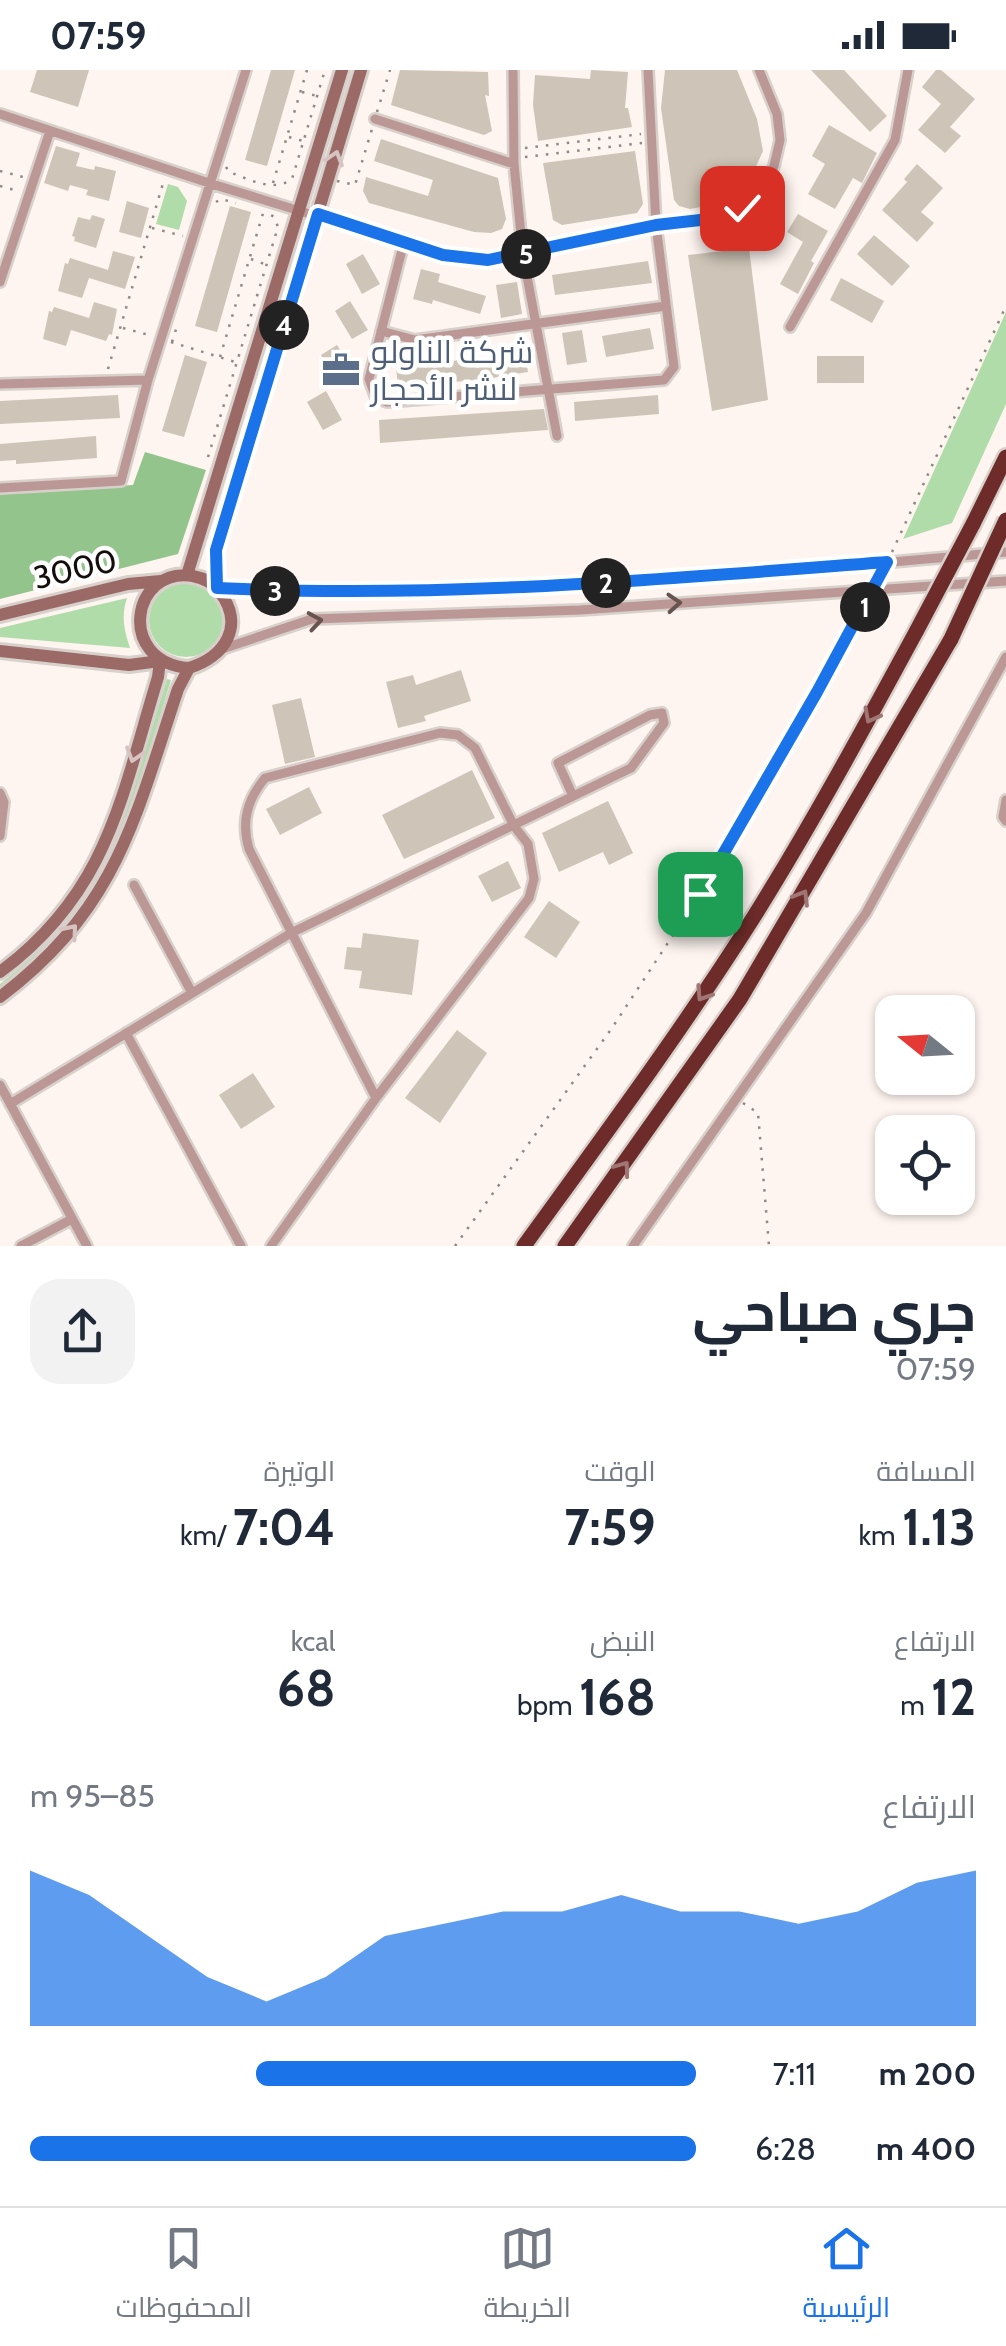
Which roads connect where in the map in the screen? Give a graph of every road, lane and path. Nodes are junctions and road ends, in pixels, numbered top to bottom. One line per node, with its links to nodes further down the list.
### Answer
1 (246, 70): 30 (street)
2 (307, 70): 12 (path)
3 (325, 70): 13 (path)
4 (342, 70): 36 (street)
5 (362, 70): 37 (street, one-way to 5)
6 (513, 70): 25 (street)
7 (648, 70): 21 (street)
8 (758, 70): 38 (street)
9 (908, 70): 52 (street)
10 (378, 74): 11 (path)
11 (388, 77)
12 (301, 92): 13 (path); 20 (path)
13 (317, 96): 23 (path)
14 (366, 111): 16 (path)
15 (0, 114): 17 (street)
16 (376, 117): 25 (street)
17 (50, 130): 27 (street); 29 (street)
18 (360, 130): 19 (path)
19 (371, 132)
20 (287, 136): 23 (path); 32 (path)
21 (650, 137): 22 (path); 24 (path); 38 (street)
22 (586, 140): 24 (path); 25 (path)
23 (304, 141): 32 (path)
24 (587, 149): 25 (path)
25 (514, 157): 42 (street)
26 (225, 164): 32 (path)
27 (168, 169): 30 (street); 39 (path)
28 (0, 171): 29 (path)
29 (33, 180): 33 (street)
30 (212, 184): 36 (street); 40 (street)
31 (0, 186): 33 (path)
32 (272, 186)
33 (29, 194): 45 (street)
34 (212, 204): 35 (path)
35 (250, 206)
36 (300, 208): 37 (street); 68 (street)
37 (318, 214): 41 (street); 71 (street)
38 (656, 225): 42 (street); 47 (street)
39 (150, 228): 40 (path); 51 (path)
40 (194, 238): 54 (street)
41 (404, 242): 42 (street); 53 (street)
42 (523, 255): 50 (street)
43 (249, 259): 44 (path); 44 (path); 55 (path)
44 (267, 265): 56 (path)
45 (2, 270): 46 (street)
46 (0, 282)
47 (666, 306): 50 (street); 60 (street)
48 (1006, 306): 67 (path)
49 (177, 324): 54 (path)
50 (536, 326): 53 (street); 60 (street)
51 (120, 327): 54 (path); 58 (path)
52 (790, 327)
53 (381, 331): 60 (street)
54 (167, 340): 55 (path); 57 (street)
55 (220, 357): 56 (path)
56 (237, 362): 62 (path)
57 (148, 380): 58 (street); 64 (street)
58 (104, 381): 59 (street)
59 (0, 384)
60 (548, 391): 61 (street)
61 (557, 436)
62 (208, 456)
63 (1006, 457): 101 (highway, one-way to 101, bridge)
64 (0, 488)
65 (1006, 520): 102 (highway, one-way to 65, bridge)
66 (1006, 552): 67 (street)
67 (887, 562): 71 (street)
68 (187, 575): 69 (street); 71 (street)
69 (164, 580): 73 (street, 3000); 77 (street)
70 (1006, 581): 72 (street)
71 (217, 588): 74 (street)
72 (874, 589): 74 (street, one-way to 72); 100 (path)
73 (0, 616)
74 (222, 649): 78 (street)
75 (0, 651): 77 (street)
76 (1006, 658): 93 (street)
77 (160, 661): 78 (street); 87 (street, one-way to 87)
78 (189, 668): 89 (street, one-way to 78)
79 (0, 794): 84 (street)
80 (573, 796): 80 (street); 83 (street)
81 (1006, 800): 82 (street)
82 (1006, 821)
83 (514, 826): 86 (street); 86 (street); 92 (street)
84 (0, 836)
85 (134, 885): 88 (street)
86 (291, 933): 88 (street); 92 (street)
87 (0, 972)
88 (192, 994): 90 (street)
89 (0, 997)
90 (126, 1033): 94 (street); 98 (street)
91 (0, 1085): 94 (street)
92 (376, 1098): 99 (street)
93 (738, 1098): 103 (street); 104 (path)
94 (10, 1104): 95 (street)
95 (72, 1219): 96 (street); 97 (street)
96 (21, 1246)
97 (87, 1246)
98 (241, 1246)
99 (270, 1246)
100 (455, 1246)
101 (524, 1246)
102 (565, 1246)
103 (633, 1246)
104 (769, 1246)

